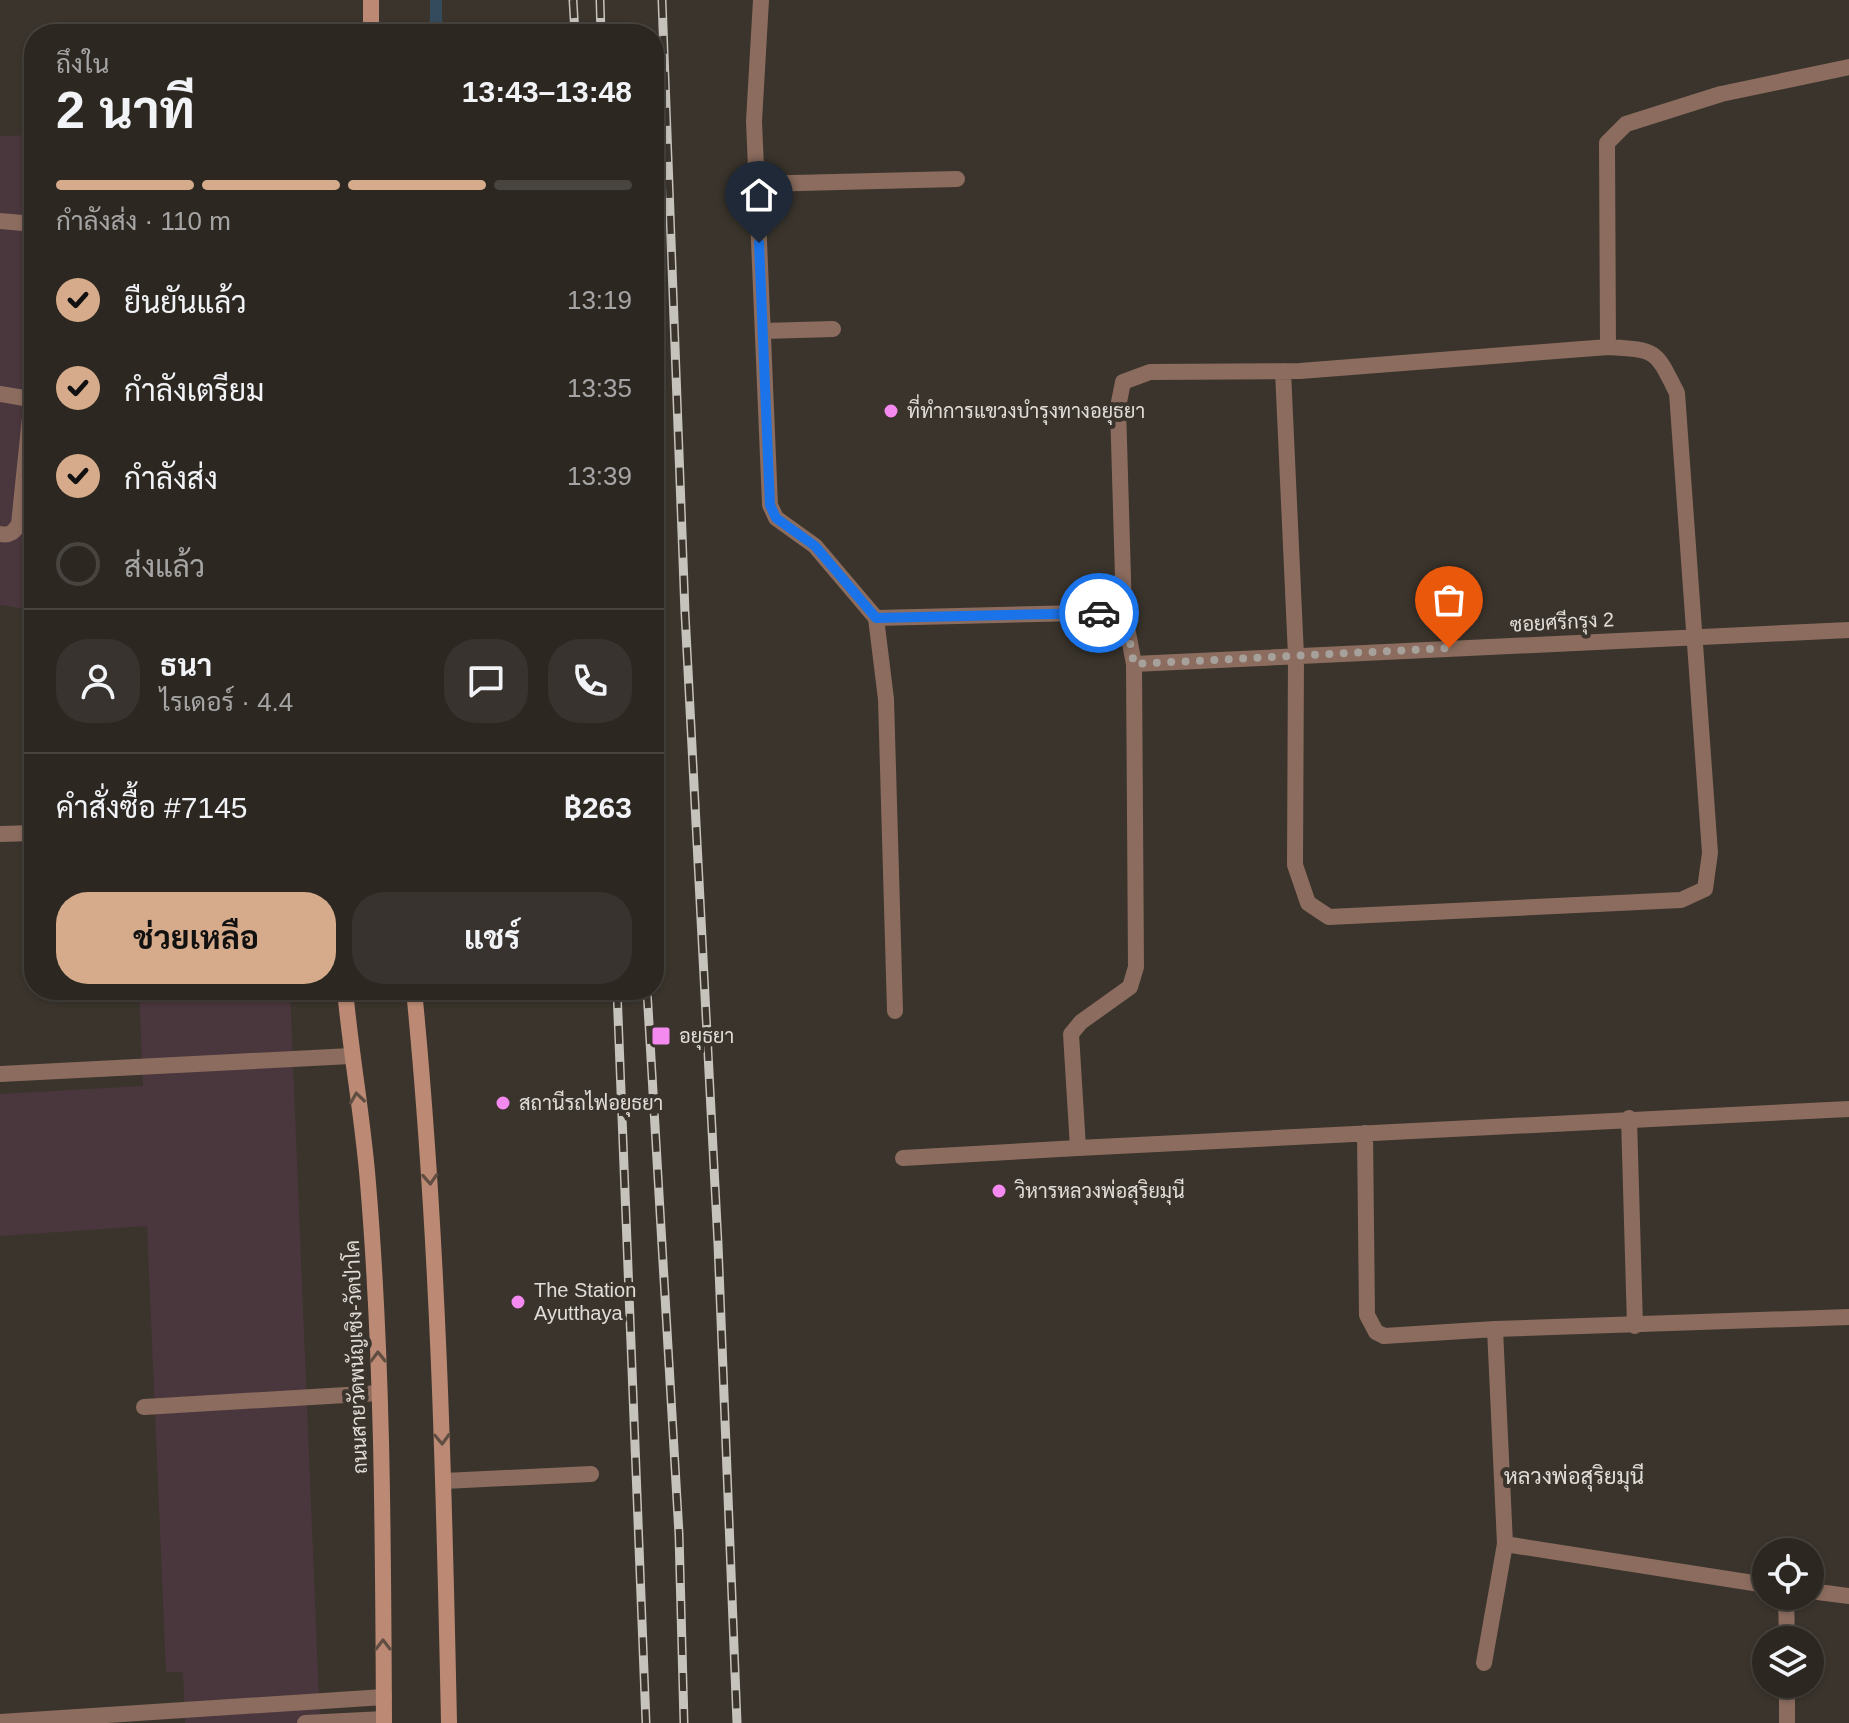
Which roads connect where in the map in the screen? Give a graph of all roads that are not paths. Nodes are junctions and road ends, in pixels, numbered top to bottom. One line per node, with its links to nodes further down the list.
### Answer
1 (371, 0): 3 (main road)
2 (761, 0): 6 (street)
3 (371, 24)
4 (1849, 67): 11 (street)
5 (957, 179): 6 (street)
6 (757, 184): 10 (street)
7 (0, 221): 8 (street)
8 (24, 223)
9 (833, 329): 10 (street)
10 (763, 331): 18 (street)
11 (1608, 347): 12 (street); 20 (street)
12 (1283, 371): 17 (street); 21 (street)
13 (0, 394): 14 (street)
14 (24, 398)
15 (24, 467): 16 (street)
16 (0, 534)
17 (1124, 612): 18 (street); 22 (street)
18 (876, 618): 27 (street)
19 (1849, 630): 20 (street, ซอยศรีกรุง 2)
20 (1693, 636): 21 (street, ซอยศรีกรุง 2); 21 (street)
21 (1296, 656): 22 (street, ซอยศรีกรุง 2)
22 (1134, 664): 33 (street)
23 (24, 833): 24 (street)
24 (0, 834)
25 (346, 1000): 28 (main road, ถนนสายวัดพนัญเชิง-วัดป่าโค)
26 (415, 1000): 41 (main road, one-way to 41)
27 (895, 1011)
28 (351, 1056): 29 (street); 38 (main road, ถนนสายวัดพนัญเชิง-วัดป่าโค, one-way to 28)
29 (0, 1074)
30 (1849, 1109): 31 (street)
31 (1629, 1118): 32 (street); 36 (street)
32 (1365, 1133): 33 (street); 37 (street)
33 (1078, 1148): 34 (street)
34 (903, 1158)
35 (1849, 1317): 36 (street)
36 (1635, 1326): 37 (street)
37 (1495, 1329): 42 (street)
38 (379, 1393): 39 (street); 47 (main road, ถนนสายวัดพนัญเชิง-วัดป่าโค, one-way to 38)
39 (144, 1407)
40 (591, 1474): 41 (street)
41 (444, 1481): 52 (main road)
42 (1505, 1544): 43 (street); 46 (street)
43 (1752, 1583)
44 (1824, 1593): 45 (street)
45 (1849, 1596)
46 (1484, 1663)
47 (384, 1697): 49 (main road, ถนนสายวัดพนัญเชิง-วัดป่าโค); 50 (street)
48 (1787, 1698): 53 (street)
49 (384, 1721): 51 (street)
50 (0, 1722)
51 (305, 1723)
52 (449, 1723)
53 (1787, 1723)

